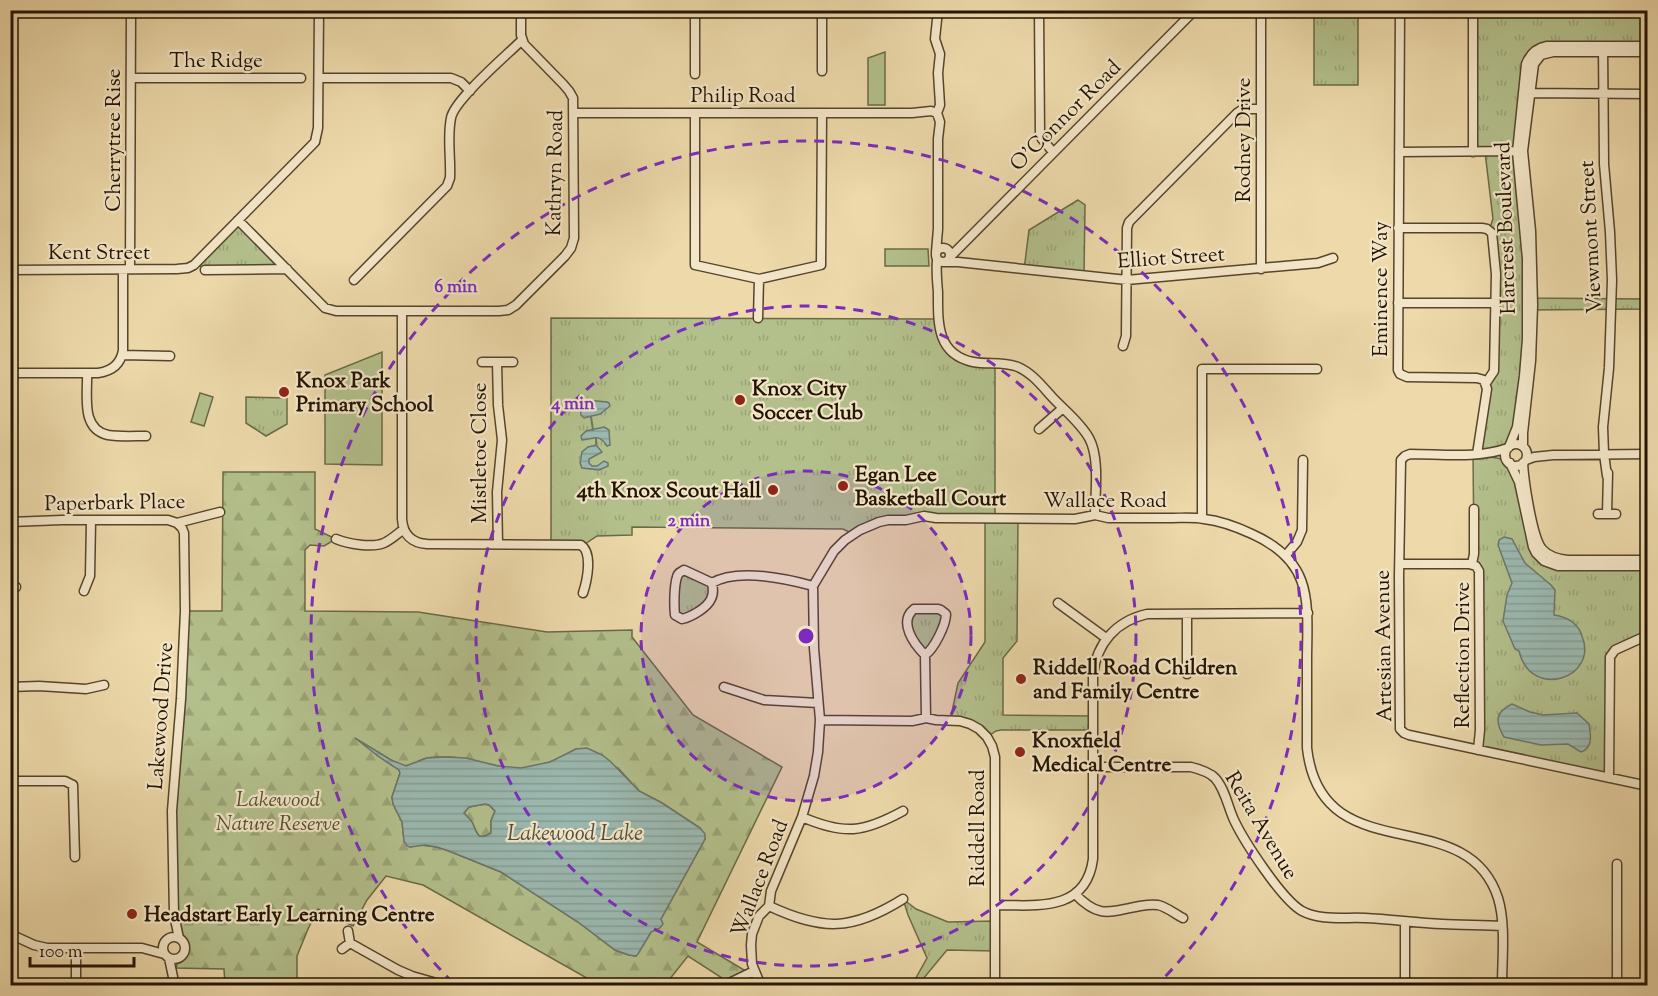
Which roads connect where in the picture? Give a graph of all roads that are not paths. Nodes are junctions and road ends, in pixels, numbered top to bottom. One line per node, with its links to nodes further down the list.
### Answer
1 (131, 10): 18 (street, Cherrytree Rise)
2 (319, 10): 20 (street)
3 (521, 10): 12 (street)
4 (695, 10): 17 (street)
5 (822, 10): 16 (street)
6 (938, 10): 28 (street)
7 (1040, 10): 31 (street)
8 (1196, 10): 31 (street, O'Connor Road)
9 (1261, 10): 25 (street, Rodney Drive)
10 (1400, 10): 32 (street, Eminence Way)
11 (1473, 10): 33 (street)
12 (522, 40): 21 (street); 26 (street, Kathryn Road)
13 (1647, 46): 14 (street, Harcrest Boulevard)
14 (1603, 49): 15 (street, Harcrest Boulevard); 22 (street, Harcrest Boulevard); 23 (street, Viewmont Street); 30 (street, Harcrest Boulevard)
15 (1647, 52)
16 (822, 71)
17 (695, 74)
18 (131, 78): 19 (street, The Ridge); 43 (street, Cherrytree Rise)
19 (301, 78)
20 (319, 78): 21 (street); 34 (street)
21 (470, 91): 46 (street)
22 (1529, 93): 23 (street); 30 (street, Harcrest Boulevard)
23 (1603, 94): 24 (street); 69 (street, Viewmont Street)
24 (1647, 94)
25 (1261, 109): 41 (street, Rodney Drive); 47 (street)
26 (574, 113): 27 (street, Philip Road); 50 (street, Kathryn Road)
27 (695, 113): 29 (street, Philip Road); 45 (street)
28 (934, 113): 29 (street, Philip Road); 37 (street)
29 (822, 114): 45 (street)
30 (1520, 151): 33 (street); 65 (street, Harcrest Boulevard); 66 (street, Harcrest Boulevard)
31 (1053, 152): 36 (street, O'Connor Road)
32 (1399, 152): 33 (street); 35 (street, Eminence Way)
33 (1473, 152)
34 (238, 220): 40 (street, Kathryn Road); 43 (street, Kent Street)
35 (1398, 228): 48 (street, Eminence Way); 49 (street)
36 (961, 245): 37 (street); 39 (street)
37 (944, 256): 39 (street, Elliot Street); 62 (street)
38 (1333, 258): 41 (street, Elliot Street)
39 (974, 264): 47 (street, Elliot Street)
40 (286, 269): 44 (street); 50 (street, Kathryn Road)
41 (1261, 269): 47 (street, Elliot Street)
42 (10, 270): 43 (street, Kent Street)
43 (127, 270): 53 (street, Cherrytree Rise)
44 (205, 270)
45 (759, 279): 51 (street)
46 (354, 280)
47 (1127, 280): 52 (street)
48 (1398, 303): 49 (street); 61 (street, Eminence Way)
49 (1496, 303): 61 (street)
50 (402, 311): 82 (street)
51 (759, 318)
52 (1123, 346)
53 (122, 355): 54 (street); 60 (street)
54 (170, 356)
55 (482, 362): 56 (street, Mistletoe Close)
56 (497, 362): 57 (street, Mistletoe Close); 84 (street, Mistletoe Close)
57 (513, 362)
58 (1317, 369): 78 (street)
59 (10, 373): 60 (street)
60 (87, 373): 64 (street)
61 (1484, 381): 67 (street)
62 (1063, 408): 63 (street); 77 (street)
63 (1039, 429)
64 (146, 436)
65 (1508, 447): 66 (street); 67 (street, Artesian Avenue); 73 (street)
66 (1524, 447): 68 (street); 72 (street)
67 (1478, 454): 73 (street, Artesian Avenue); 87 (street, Artesian Avenue)
68 (1553, 454): 69 (street); 72 (street)
69 (1603, 454): 70 (street); 76 (street, Viewmont Street)
70 (1647, 454)
71 (1303, 460): 85 (street)
72 (1524, 461): 73 (street); 86 (street)
73 (1508, 462): 89 (street)
74 (1474, 509): 88 (street)
75 (220, 512): 81 (street, Paperbark Place)
76 (1607, 514)
77 (1095, 515): 78 (street, Wallace Road); 91 (street, Wallace Road)
78 (1202, 518): 85 (street, Wallace Road)
79 (91, 520): 80 (street, Paperbark Place); 81 (street, Paperbark Place); 92 (street)
80 (10, 522)
81 (177, 523): 120 (street, Lakewood Drive)
82 (404, 529): 83 (street); 84 (street)
83 (336, 539)
84 (498, 544): 93 (street)
85 (1286, 555): 95 (street, Wallace Road)
86 (1647, 560)
87 (1400, 564): 88 (street, Reflection Drive); 107 (street, Artesian Avenue)
88 (1472, 564): 107 (street, Reflection Drive)
89 (1647, 566)
90 (712, 583): 90 (street); 91 (street)
91 (813, 586): 104 (street, Wallace Road)
92 (84, 591)
93 (583, 593)
94 (1058, 603): 98 (street)
95 (1308, 613): 96 (street); 123 (street, Wallace Road)
96 (1187, 614): 98 (street); 100 (street)
97 (1647, 634): 109 (street)
98 (1106, 638): 108 (street)
99 (925, 655): 99 (street); 105 (street)
100 (1187, 674)
101 (104, 685): 102 (street)
102 (10, 687)
103 (724, 687): 104 (street)
104 (818, 703): 106 (street, Wallace Road)
105 (926, 717): 106 (street, Riddell Road); 118 (street, Riddell Road)
106 (820, 720): 113 (street, Wallace Road)
107 (1478, 750): 109 (street, Artesian Avenue)
108 (1093, 767): 116 (street); 122 (street, Reita Avenue)
109 (1609, 778): 111 (street, Artesian Avenue)
110 (10, 781): 114 (street)
111 (1647, 786)
112 (903, 811): 113 (street)
113 (802, 817): 119 (street, Wallace Road)
114 (75, 857)
115 (1617, 864): 143 (street)
116 (1075, 894): 118 (street); 121 (street)
117 (903, 899): 119 (street)
118 (995, 905): 140 (street, Riddell Road)
119 (769, 906): 134 (street, Wallace Road)
120 (174, 915): 126 (street, Lakewood Drive); 127 (street, Lakewood Drive)
121 (1183, 918)
122 (1406, 922): 123 (street, Reita Avenue); 141 (street)
123 (1502, 926): 142 (street, Wallace Road)
124 (348, 931): 128 (street)
125 (10, 934): 129 (street)
126 (179, 938): 127 (street); 133 (street)
127 (166, 940): 130 (street); 132 (street)
128 (350, 943): 131 (street); 137 (street)
129 (76, 948): 130 (street); 136 (street)
130 (142, 948): 132 (street)
131 (342, 949)
132 (167, 956): 133 (street); 135 (street)
133 (179, 957): 135 (street)
134 (754, 971): 138 (street); 139 (street, Wallace Road)
135 (173, 981)
136 (76, 986)
137 (447, 986)
138 (723, 986)
139 (761, 986)
140 (995, 986)
141 (1405, 986)
142 (1502, 986)
143 (1617, 986)

